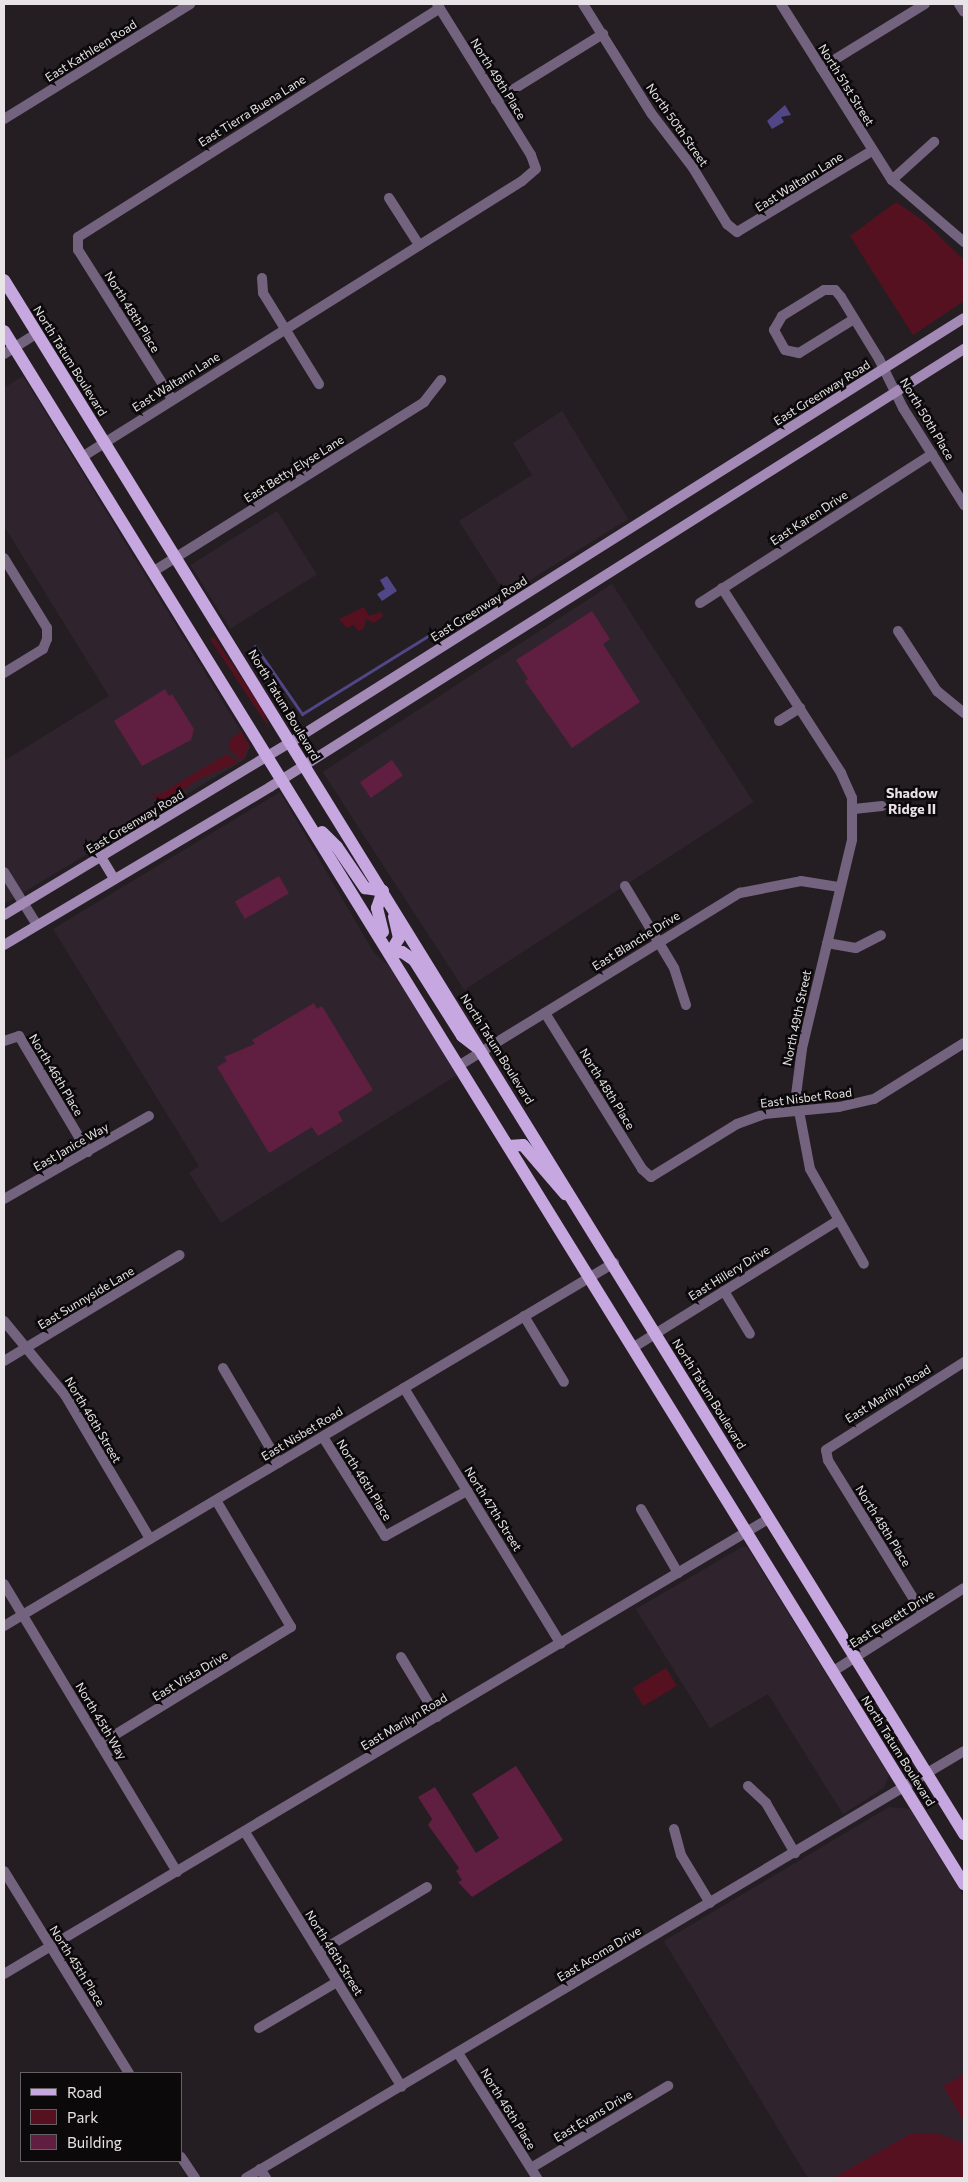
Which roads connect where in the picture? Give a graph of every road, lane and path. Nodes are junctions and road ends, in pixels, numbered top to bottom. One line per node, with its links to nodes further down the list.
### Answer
1 (190, 4): 11 (street, East Kathleen Road)
2 (583, 4): 8 (street, North 50th Street)
3 (781, 4): 9 (street, North 51st Street)
4 (925, 4): 9 (street)
5 (959, 4): 7 (street)
6 (439, 6): 10 (street, North 49th Place); 18 (street, East Tierra Buena Lane)
7 (964, 12)
8 (603, 34): 10 (street); 17 (street, North 50th Street)
9 (821, 68): 13 (street, North 51st Street)
10 (496, 100): 14 (street, North 49th Place)
11 (4, 119)
12 (934, 142): 15 (street)
13 (872, 151): 15 (street, North 51st Street); 17 (street, East Waltann Lane)
14 (536, 168): 20 (street, East Waltann Lane)
15 (892, 180): 19 (street, North 51st Street)
16 (389, 198): 20 (street)
17 (737, 232)
18 (78, 236): 34 (street, North 48th Place)
19 (962, 237)
20 (418, 245): 25 (street, East Waltann Lane)
21 (262, 278): 25 (street)
22 (4, 280): 27 (main road, North Tatum Boulevard)
23 (964, 318): 30 (main road, East Greenway Road)
24 (854, 319): 24 (street, North 50th Place); 30 (street, North 50th Place)
25 (284, 328): 32 (street); 34 (street, East Waltann Lane)
26 (4, 332): 29 (main road, North Tatum Boulevard)
27 (37, 333): 29 (street); 35 (main road, North Tatum Boulevard)
28 (964, 349): 33 (main road)
29 (9, 350): 37 (main road, North Tatum Boulevard)
30 (883, 369): 33 (street, North 50th Place); 49 (main road, East Greenway Road)
31 (441, 380): 39 (street, East Betty Elyse Lane)
32 (319, 384)
33 (895, 393): 36 (street, North 50th Place); 51 (main road)
34 (172, 399): 35 (street, East Waltann Lane)
35 (104, 442): 37 (street, East Waltann Lane); 39 (main road, North Tatum Boulevard)
36 (932, 454): 38 (street, North 50th Place); 42 (street, East Karen Drive)
37 (82, 457): 41 (main road, North Tatum Boulevard)
38 (964, 505)
39 (176, 557): 41 (street, East Betty Elyse Lane); 49 (main road, North Tatum Boulevard)
40 (4, 558): 45 (street)
41 (154, 571): 50 (main road, North Tatum Boulevard)
42 (722, 588): 43 (street, East Karen Drive); 46 (street, North 49th Street)
43 (700, 603)
44 (898, 631): 47 (street)
45 (4, 673)
46 (800, 708): 48 (street); 54 (street, North 49th Street)
47 (964, 713)
48 (779, 721)
49 (291, 742): 50 (main road, East Greenway Road); 51 (main road, North Tatum Boulevard)
50 (269, 756): 52 (main road, North Tatum Boulevard); 56 (main road, East Greenway Road)
51 (305, 765): 52 (main road); 61 (main road, North Tatum Boulevard)
52 (283, 779): 55 (main road, North Tatum Boulevard); 58 (main road)
53 (882, 806): 54 (street)
54 (854, 809): 60 (street, North 49th Street)
55 (308, 820): 61 (main road); 69 (main road, North Tatum Boulevard)
56 (101, 857): 58 (main road); 62 (main road, East Greenway Road)
57 (4, 872): 62 (street)
58 (114, 879): 64 (main road)
59 (624, 886): 66 (street)
60 (840, 887): 66 (street, East Blanche Drive); 67 (street, North 49th Street)
61 (383, 891): 69 (main road); 74 (main road, North Tatum Boulevard)
62 (23, 903): 63 (main road, East Greenway Road); 64 (street)
63 (4, 915)
64 (37, 925): 68 (main road)
65 (881, 935): 67 (street)
66 (659, 942): 70 (street); 71 (street, East Blanche Drive)
67 (827, 943): 76 (street, North 49th Street)
68 (4, 945)
69 (390, 953): 74 (main road); 75 (main road, North Tatum Boulevard)
70 (686, 1005)
71 (545, 1013): 74 (street, East Blanche Drive); 80 (street, North 48th Place)
72 (4, 1041): 79 (street, North 46th Place)
73 (964, 1043): 76 (street, East Nisbet Road)
74 (482, 1051): 75 (street, East Blanche Drive); 82 (main road, North Tatum Boulevard)
75 (460, 1065): 78 (main road, North Tatum Boulevard)
76 (798, 1110): 80 (street, East Nisbet Road); 83 (street, North 49th Street)
77 (149, 1116): 79 (street, East Janice Way)
78 (509, 1146): 82 (main road); 87 (main road, North Tatum Boulevard)
79 (88, 1152): 81 (street, East Janice Way)
80 (651, 1176)
81 (4, 1199)
82 (576, 1204): 85 (main road, North Tatum Boulevard)
83 (837, 1221): 86 (street, North 49th Street); 88 (street, East Hillery Drive)
84 (180, 1255): 93 (street, East Sunnyside Lane)
85 (614, 1263): 87 (street, East Nisbet Road); 91 (main road, North Tatum Boulevard)
86 (864, 1264)
87 (590, 1277): 89 (street, East Nisbet Road); 94 (main road, North Tatum Boulevard)
88 (724, 1291): 91 (street, East Hillery Drive); 92 (street)
89 (524, 1316): 98 (street); 99 (street, East Nisbet Road)
90 (4, 1321): 93 (street, North 46th Street)
91 (656, 1333): 94 (street, East Hillery Drive); 106 (main road, North Tatum Boulevard)
92 (750, 1334)
93 (29, 1347): 95 (street, East Sunnyside Lane); 108 (street, North 46th Street)
94 (634, 1347): 107 (main road, North Tatum Boulevard)
95 (4, 1362)
96 (964, 1362): 101 (street, East Marilyn Road)
97 (223, 1368): 102 (street)
98 (564, 1382)
99 (404, 1388): 100 (street, East Nisbet Road); 103 (street, North 47th Street)
100 (323, 1437): 102 (street, East Nisbet Road); 103 (street, North 46th Place)
101 (826, 1450): 112 (street, North 48th Place)
102 (279, 1463): 104 (street, East Nisbet Road)
103 (467, 1491): 115 (street, North 47th Street)
104 (216, 1500): 108 (street, East Nisbet Road); 120 (street, East Vista Drive)
105 (641, 1509): 109 (street)
106 (770, 1518): 107 (street, East Marilyn Road); 117 (main road, North Tatum Boulevard)
107 (747, 1532): 109 (street, East Marilyn Road); 118 (main road, North Tatum Boulevard)
108 (150, 1539): 113 (street, East Nisbet Road)
109 (678, 1573): 115 (street, East Marilyn Road)
110 (4, 1584): 113 (street, North 45th Way)
111 (964, 1588): 112 (street, East Everett Drive)
112 (923, 1614): 117 (street, East Everett Drive)
113 (22, 1615): 114 (street, East Nisbet Road); 120 (street, North 45th Way)
114 (4, 1626)
115 (561, 1644): 119 (street, East Marilyn Road)
116 (401, 1657): 119 (street)
117 (855, 1657): 118 (street, East Everett Drive); 122 (main road, North Tatum Boulevard)
118 (832, 1672): 124 (main road, North Tatum Boulevard)
119 (437, 1717): 126 (street, East Marilyn Road)
120 (100, 1744): 130 (street, North 45th Way)
121 (964, 1751): 122 (street, East Acoma Drive)
122 (927, 1774): 124 (street, East Acoma Drive); 127 (main road, North Tatum Boulevard)
123 (748, 1786): 128 (street)
124 (904, 1787): 128 (street, East Acoma Drive); 131 (main road, North Tatum Boulevard)
125 (674, 1829): 133 (street)
126 (245, 1832): 130 (street, East Marilyn Road); 135 (street, North 46th Street)
127 (964, 1834)
128 (795, 1853): 133 (street, East Acoma Drive)
129 (4, 1871): 134 (street, North 45th Place)
130 (177, 1872): 134 (street, East Marilyn Road)
131 (964, 1884)
132 (427, 1887): 135 (street)
133 (710, 1904): 139 (street, East Acoma Drive)
134 (51, 1947): 136 (street, East Marilyn Road); 140 (street, North 45th Place)
135 (319, 1952): 137 (street, North 46th Street)
136 (4, 1974)
137 (337, 1982): 138 (street); 142 (street, North 46th Street)
138 (259, 2028)
139 (458, 2053): 142 (street, East Acoma Drive); 144 (street, North 46th Place)
140 (128, 2072)
141 (668, 2086): 144 (street, East Evans Drive)
142 (402, 2087): 145 (street, East Acoma Drive)
143 (182, 2158): 146 (street)
144 (531, 2168): 148 (street, North 46th Place)
145 (263, 2174): 147 (street, East Acoma Drive)
146 (195, 2178)
147 (246, 2178)
148 (537, 2178)

